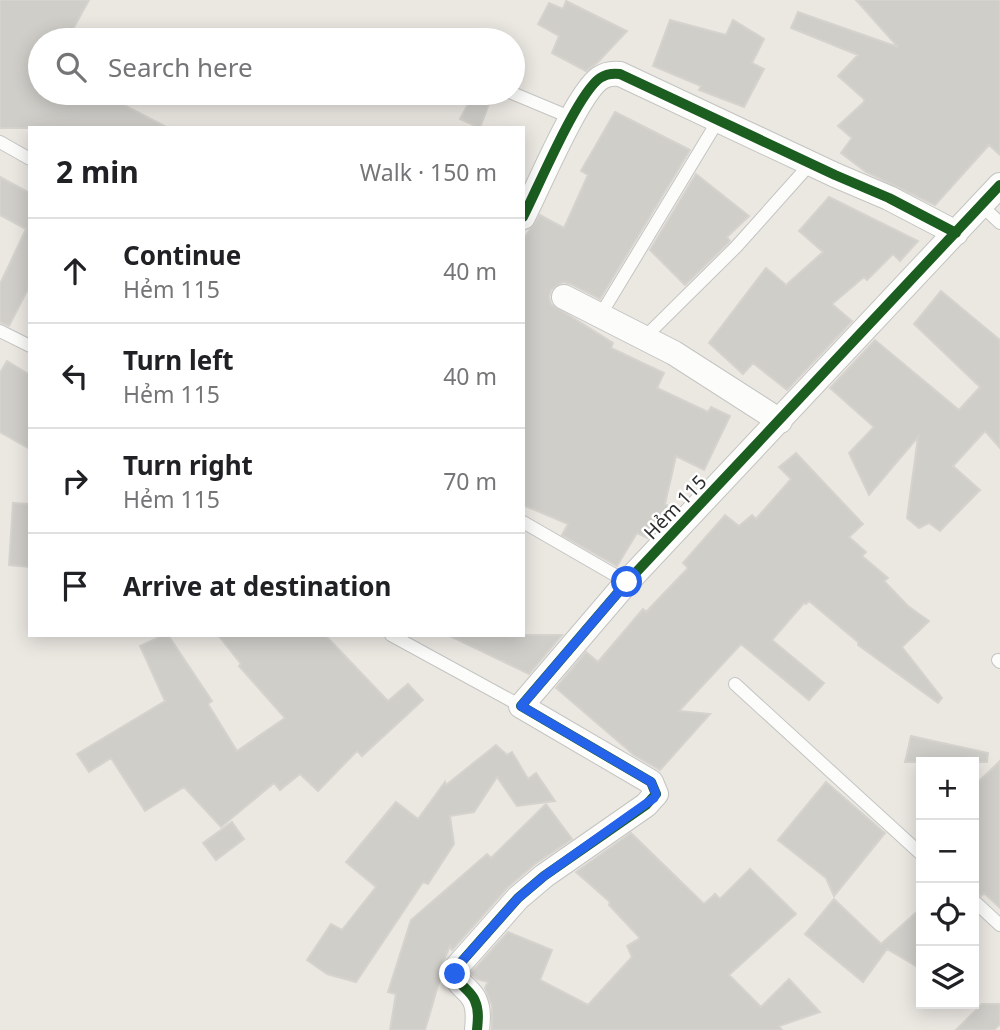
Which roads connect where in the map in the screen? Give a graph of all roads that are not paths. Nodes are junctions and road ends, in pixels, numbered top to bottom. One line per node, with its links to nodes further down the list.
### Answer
1 (525, 98): 2 (lane)
2 (572, 118): 3 (street); 9 (street)
3 (719, 120): 6 (street); 13 (lane)
4 (0, 142): 5 (lane)
5 (28, 158)
6 (811, 163): 11 (street); 15 (lane)
7 (1000, 185): 8 (street, Hẻm 115)
8 (981, 205): 10 (lane); 11 (street, Hẻm 115)
9 (525, 213)
10 (1000, 223)
11 (956, 233): 17 (street, Hẻm 115)
12 (564, 297): 13 (street)
13 (601, 314): 15 (street)
14 (0, 331): 16 (lane)
15 (644, 338): 17 (street)
16 (28, 345)
17 (780, 421): 19 (street, Hẻm 115)
18 (525, 523): 19 (lane)
19 (627, 582): 22 (street, Hẻm 115)
20 (395, 637): 22 (lane)
21 (735, 684): 23 (lane)
22 (521, 706): 26 (street)
23 (916, 849)
24 (979, 906): 25 (lane)
25 (1000, 925)
26 (477, 1030)

